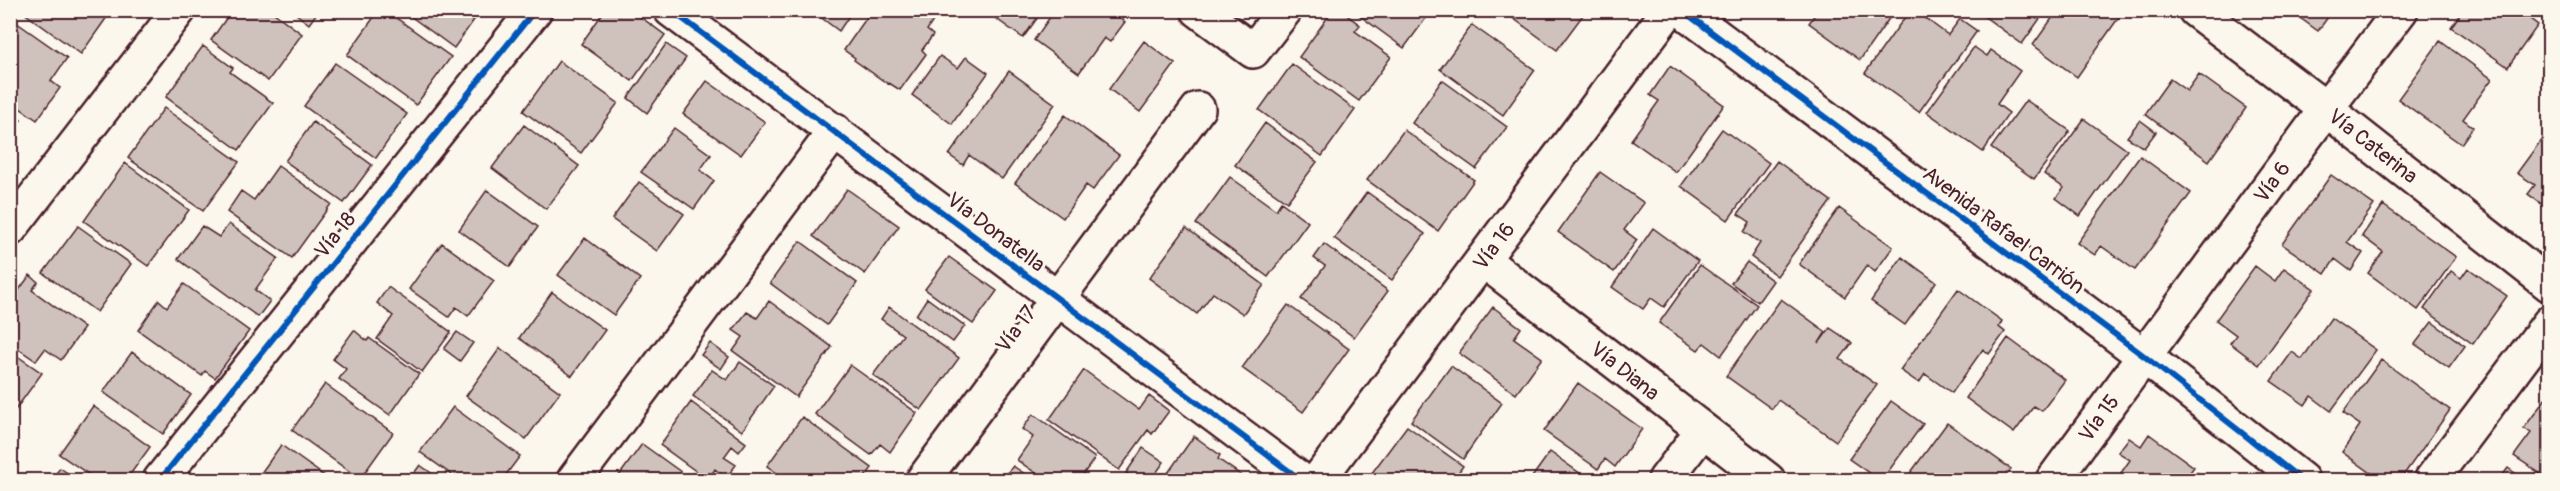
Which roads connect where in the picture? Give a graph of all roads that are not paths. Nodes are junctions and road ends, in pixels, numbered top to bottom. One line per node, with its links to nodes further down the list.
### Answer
1 (179, 10): 13 (street)
2 (535, 10): 21 (street, Vía 18)
3 (671, 10): 12 (street, Vía Donatella)
4 (1198, 10): 5 (street)
5 (1285, 10)
6 (1669, 10): 14 (street, Vía 16)
7 (1683, 10): 18 (street, Avenida Rafael Carrión)
8 (2194, 10): 11 (street, Vía Caterina)
9 (2401, 10): 11 (street, Vía 6)
10 (1198, 109): 16 (street, Vía 17)
11 (2326, 109): 15 (street, Vía Caterina); 18 (street, Vía 6)
12 (835, 131): 16 (street, Vía Donatella); 22 (street)
13 (10, 229)
14 (1483, 260): 19 (street, Vía Diana); 25 (street, Vía 16)
15 (2550, 285)
16 (1058, 299): 23 (street, Vía 17); 24 (street, Vía Donatella)
17 (2550, 322): 20 (street)
18 (2144, 356): 28 (street, Vía 15); 29 (street, Avenida Rafael Carrión)
19 (1702, 431): 26 (street); 27 (street, Vía Diana)
20 (2432, 479)
21 (160, 480)
22 (574, 480)
23 (923, 480)
24 (1301, 480)
25 (1318, 480)
26 (1665, 480)
27 (1768, 480)
28 (2053, 480)
29 (2302, 480)

